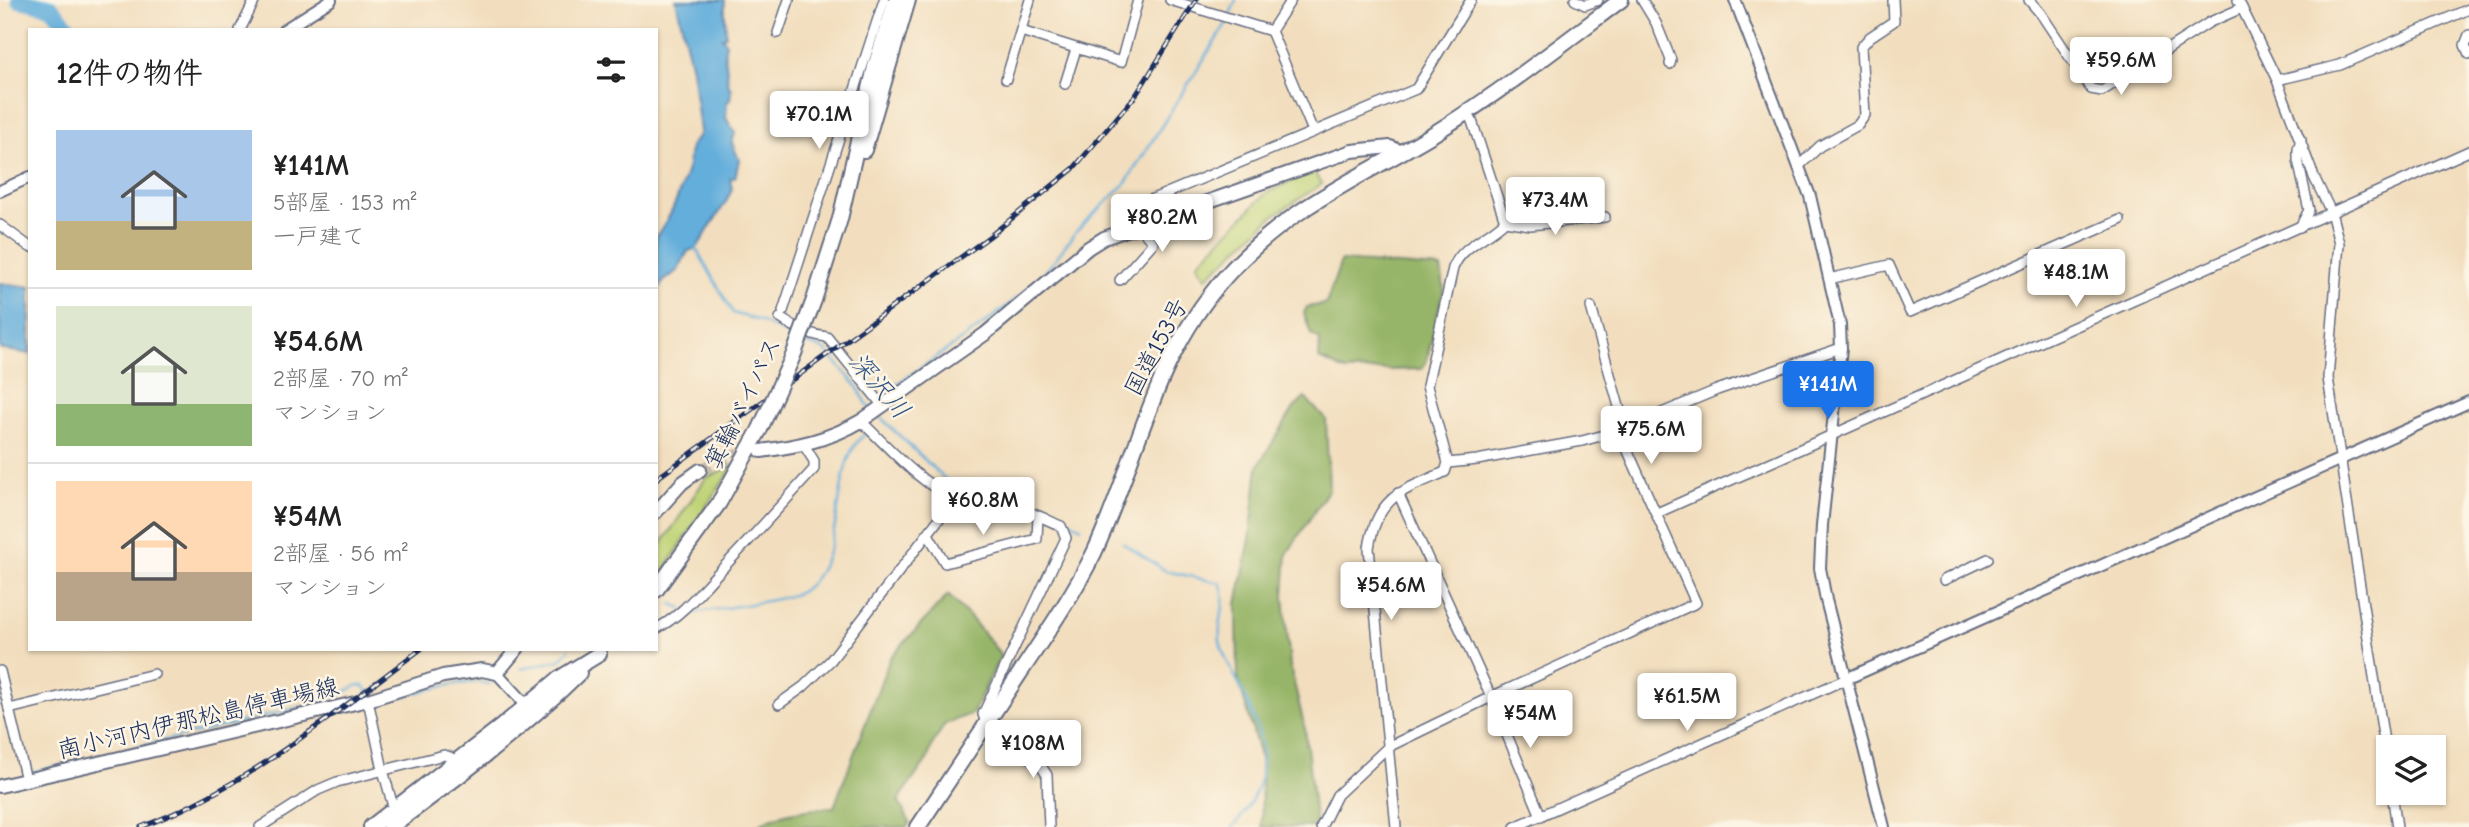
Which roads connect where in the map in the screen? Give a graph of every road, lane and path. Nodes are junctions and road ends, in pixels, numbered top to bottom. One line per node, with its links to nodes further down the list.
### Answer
1 (255, 0): 21 (street)
2 (331, 0): 22 (street)
3 (789, 0): 25 (street)
4 (884, 0): 56 (street)
5 (896, 0): 43 (highway, 箕輪バイパス)
6 (908, 0): 43 (highway, 箕輪バイパス)
7 (1030, 0): 23 (street)
8 (1138, 0): 27 (street)
9 (1170, 0): 24 (street)
10 (1291, 0): 24 (street)
11 (1471, 0): 34 (street)
12 (1575, 0): 13 (street)
13 (1598, 0)
14 (1621, 0): 33 (highway, 国道153号)
15 (1642, 0): 29 (street)
16 (1735, 0): 38 (street)
17 (1893, 0): 38 (street)
18 (2029, 0): 19 (street)
19 (2240, 4): 31 (street)
20 (2469, 9): 31 (street)
21 (241, 28)
22 (287, 28)
23 (1021, 30): 27 (street); 30 (street)
24 (1271, 31): 34 (street)
25 (778, 33)
26 (2469, 35): 28 (street)
27 (1076, 49): 32 (street)
28 (2469, 54)
29 (1670, 64)
30 (1006, 79)
31 (2277, 80): 35 (street)
32 (1065, 84)
33 (1467, 112): 37 (highway, 国道153号); 45 (street)
34 (1313, 131): 49 (street)
35 (2301, 141): 41 (street); 48 (street)
36 (2469, 151): 41 (street)
37 (1402, 152): 47 (main road); 86 (highway, 国道153号)
38 (1800, 166): 51 (street)
39 (28, 178): 40 (street)
40 (0, 191)
41 (2331, 212): 48 (street); 62 (street)
42 (1605, 217): 45 (street)
43 (840, 219): 73 (highway, 箕輪バイパス, bridge)
44 (2120, 219): 51 (street)
45 (1505, 221): 63 (street)
46 (0, 225): 50 (street)
47 (1138, 225): 49 (main road); 52 (street)
48 (2300, 227): 59 (street)
49 (1113, 234): 56 (main road)
50 (28, 246)
51 (1829, 279): 54 (street)
52 (1120, 280)
53 (1591, 307): 58 (street)
54 (1841, 348): 58 (street); 59 (street)
55 (2469, 402): 62 (street)
56 (880, 408): 57 (main road)
57 (863, 420): 60 (main road); 66 (street)
58 (1622, 429): 63 (street); 68 (street)
59 (1832, 436): 68 (street); 80 (street)
60 (804, 445): 61 (main road); 74 (street)
61 (761, 451)
62 (2340, 461): 80 (street); 87 (street)
63 (1448, 463): 65 (street)
64 (700, 470): 67 (main road)
65 (1398, 493): 81 (street); 88 (street)
66 (956, 498): 69 (street); 70 (street)
67 (658, 510)
68 (1657, 513): 81 (street)
69 (1035, 514): 70 (street); 86 (street)
70 (928, 534): 83 (street)
71 (1988, 559): 72 (street)
72 (1944, 580)
73 (658, 587)
74 (658, 628)
75 (515, 651): 78 (main road)
76 (602, 651): 85 (highway)
77 (0, 671): 84 (street)
78 (497, 673): 82 (main road, 南小河内伊那松島停車場線); 85 (street)
79 (155, 674): 84 (street)
80 (1846, 679): 95 (street); 104 (street)
81 (1491, 696): 88 (street); 95 (street)
82 (368, 700): 90 (street); 91 (main road, 南小河内伊那松島停車場線)
83 (779, 704)
84 (9, 709): 91 (street)
85 (531, 710): 94 (highway); 98 (highway)
86 (986, 724): 99 (highway, 国道153号); 100 (street)
87 (2383, 735)
88 (1388, 747): 101 (street); 102 (street)
89 (450, 757): 90 (street)
90 (383, 770): 94 (street); 96 (street)
91 (25, 776): 92 (main road, 南小河内伊那松島停車場線)
92 (0, 786)
93 (2394, 805): 105 (street)
94 (394, 810): 97 (highway)
95 (1541, 816): 103 (street)
96 (260, 827)
97 (371, 827)
98 (390, 827)
99 (918, 827)
100 (1049, 827)
101 (1321, 827)
102 (1396, 827)
103 (1515, 827)
104 (1884, 827)
105 (2397, 827)

